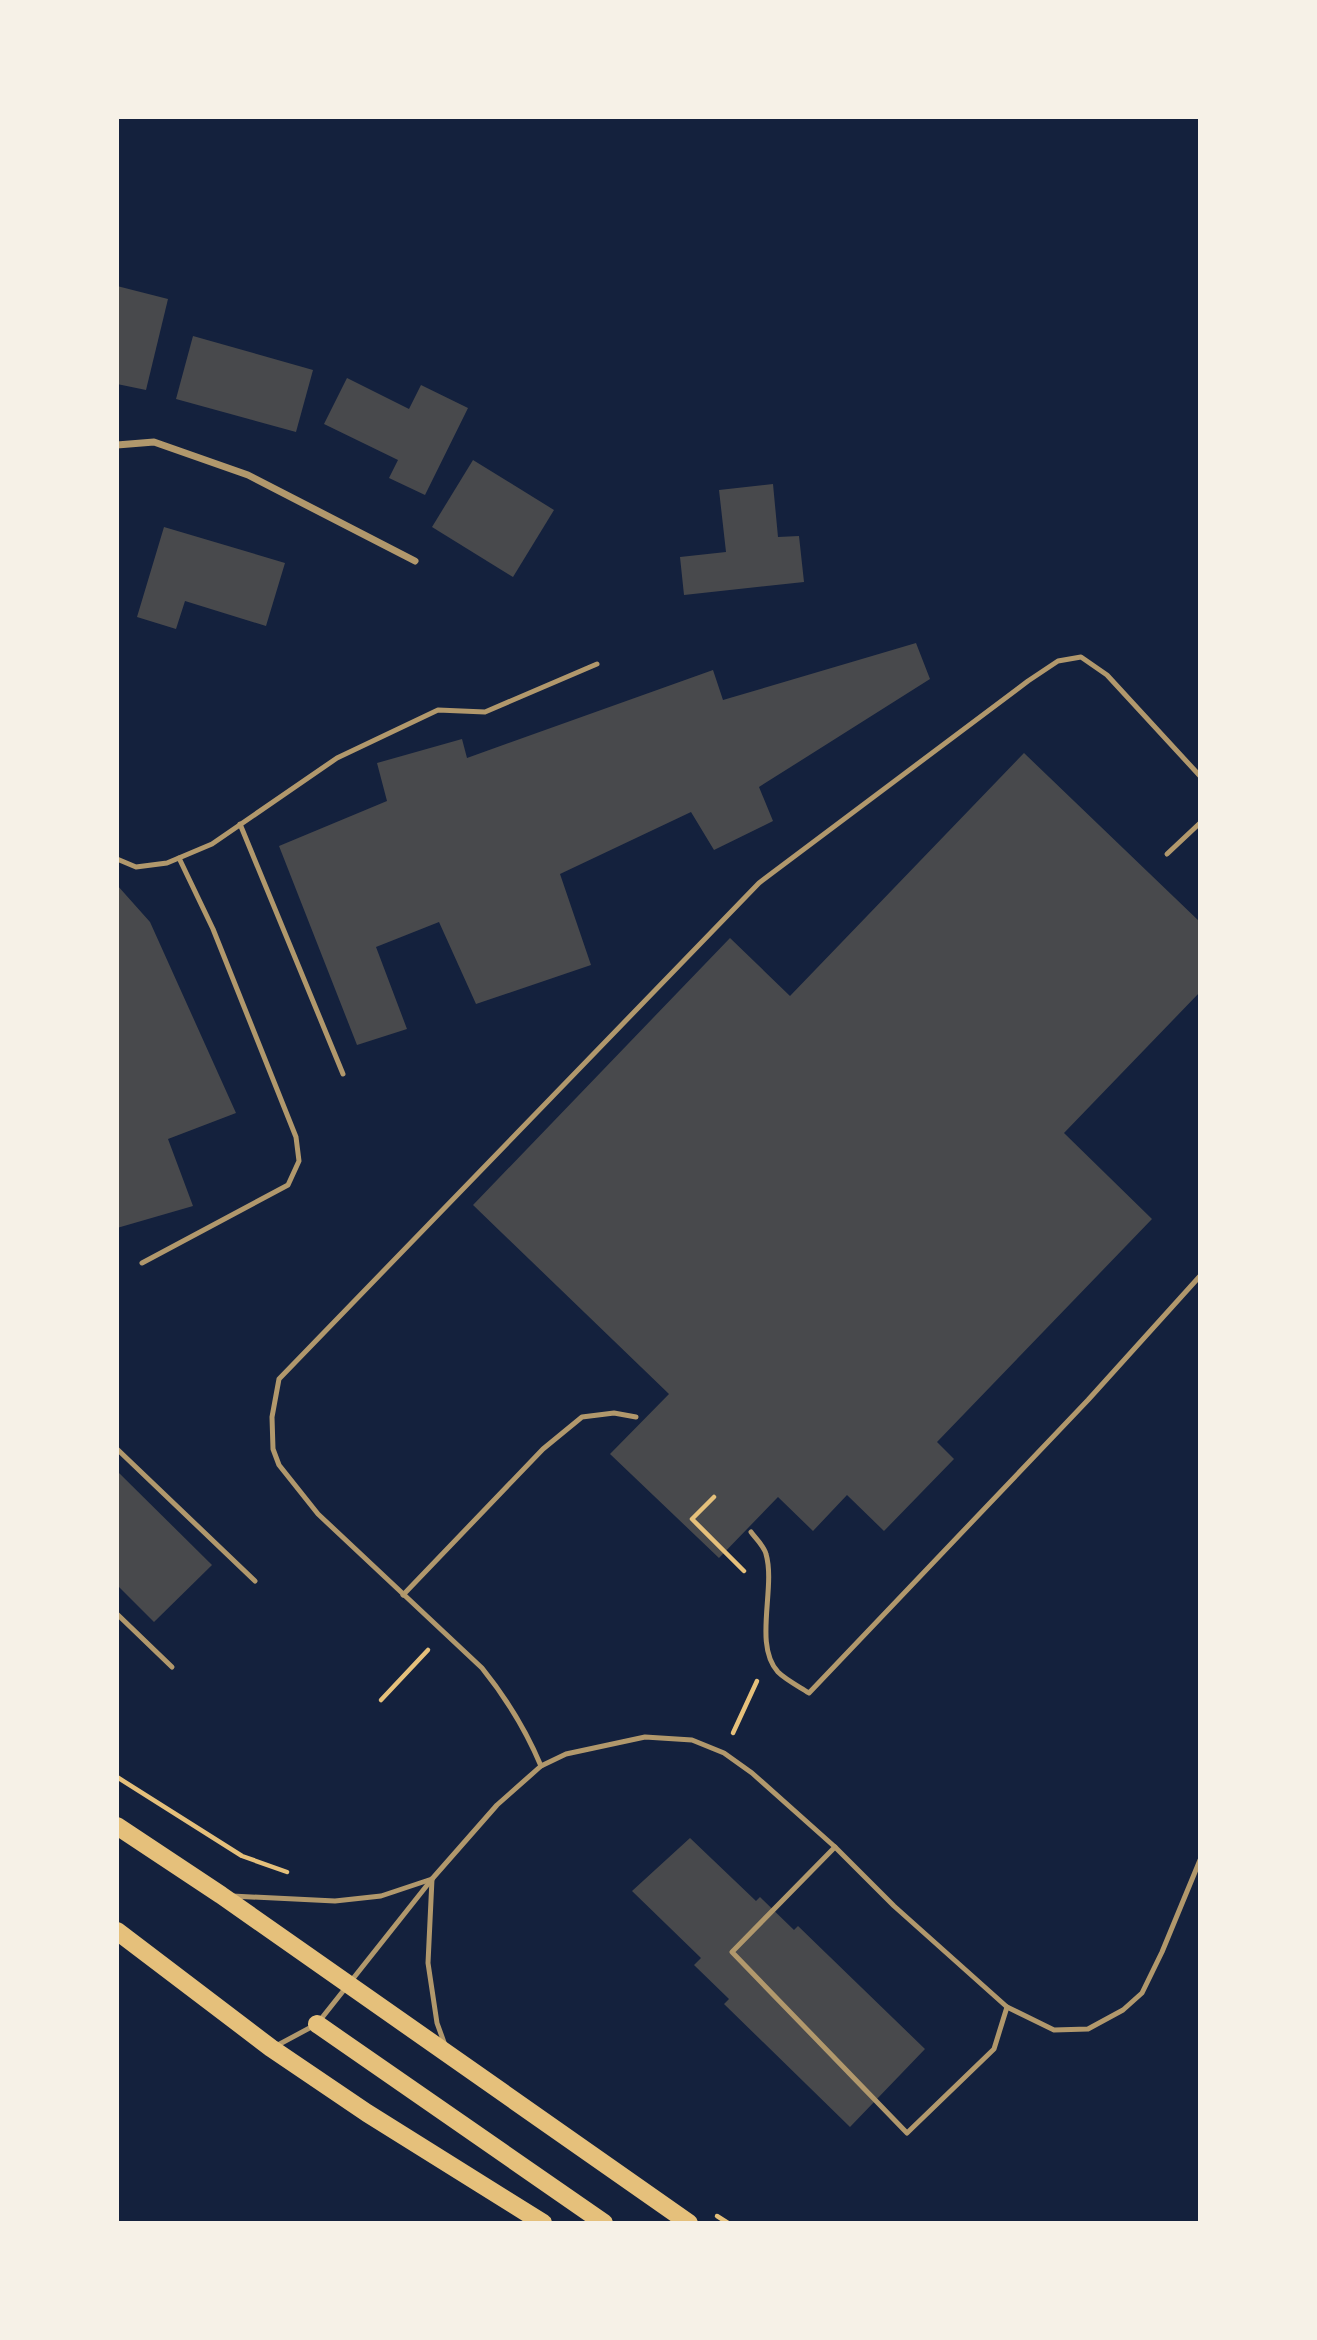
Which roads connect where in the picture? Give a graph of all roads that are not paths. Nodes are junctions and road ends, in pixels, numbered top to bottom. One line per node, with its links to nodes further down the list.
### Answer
1 (117, 444): 2 (street)
2 (415, 561)
3 (597, 664): 6 (lane)
4 (1200, 776): 17 (lane)
5 (1200, 823): 7 (lane)
6 (240, 824): 8 (lane); 10 (lane)
7 (1167, 854)
8 (179, 858): 9 (lane); 11 (lane)
9 (117, 859)
10 (343, 1074)
11 (142, 1263)
12 (1200, 1276): 15 (lane)
13 (636, 1418): 17 (lane)
14 (117, 1449): 16 (lane)
15 (751, 1532)
16 (255, 1581)
17 (403, 1595): 20 (lane)
18 (117, 1614): 19 (lane)
19 (172, 1667)
20 (541, 1766): 22 (lane); 24 (lane)
21 (117, 1826): 25 (main road)
22 (835, 1847): 28 (lane); 28 (lane)
23 (1200, 1860): 28 (lane)
24 (432, 1879): 25 (lane); 27 (lane); 31 (lane)
25 (222, 1895): 27 (main road)
26 (117, 1931): 30 (main road)
27 (347, 1984): 29 (lane); 31 (main road)
28 (1007, 2007)
29 (317, 2024): 30 (lane); 33 (main road)
30 (271, 2048): 32 (main road)
31 (448, 2054): 34 (main road)
32 (543, 2223)
33 (604, 2223)
34 (689, 2223)

